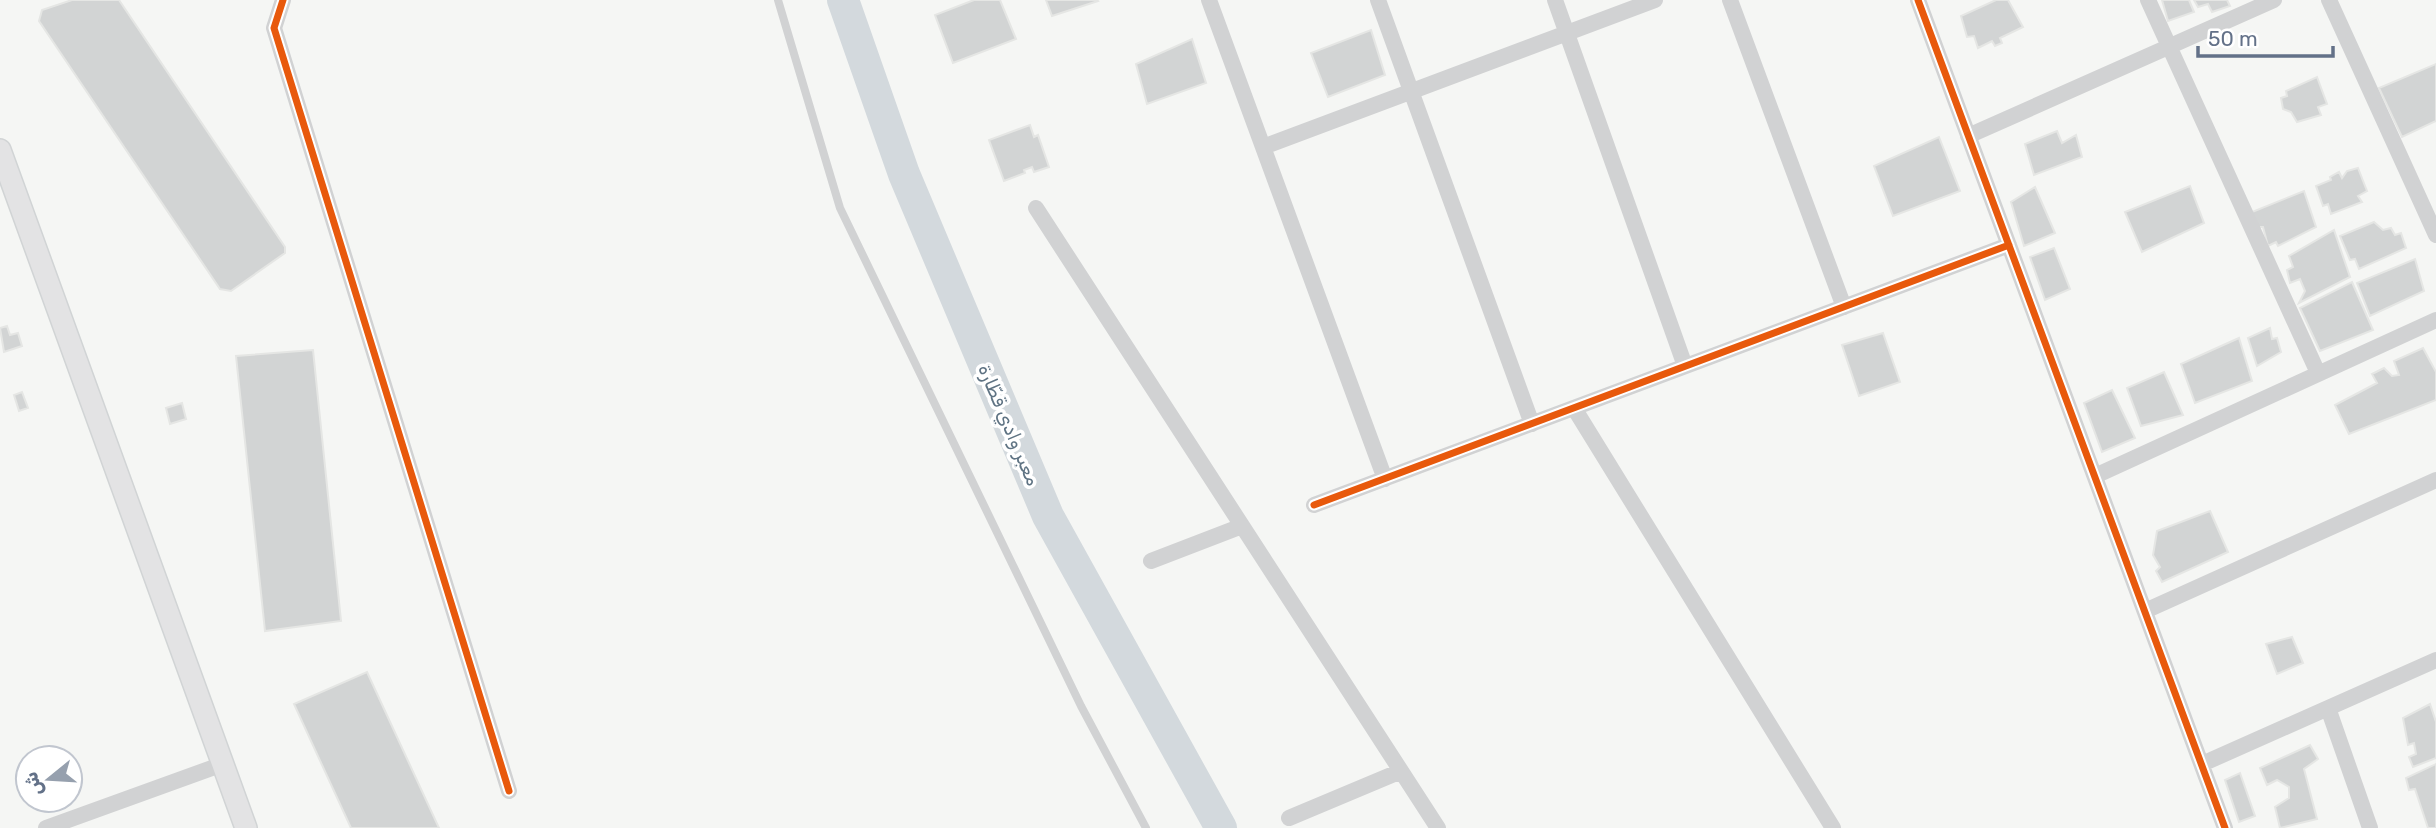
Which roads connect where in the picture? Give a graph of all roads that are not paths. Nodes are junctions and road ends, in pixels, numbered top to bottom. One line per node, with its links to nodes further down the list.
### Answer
1 (283, 0): 39 (street)
2 (778, 0): 43 (lane)
3 (1209, 0): 16 (street)
4 (1378, 0): 14 (street)
5 (1555, 0): 12 (street)
6 (1655, 0): 12 (street)
7 (1730, 0): 21 (street)
8 (1918, 0): 15 (street)
9 (2148, 0): 13 (street)
10 (2274, 0): 13 (street)
11 (2329, 0): 19 (street)
12 (1567, 33): 14 (street); 23 (street)
13 (2170, 46): 15 (street); 24 (street)
14 (1411, 91): 16 (street); 26 (street)
15 (1968, 136): 20 (street)
16 (1263, 147): 28 (street)
17 (0, 150): 36 (street)
18 (1036, 208): 31 (street)
19 (2436, 235)
20 (2009, 245): 21 (street); 27 (street)
21 (1844, 307): 23 (street)
22 (2436, 320): 24 (street)
23 (1685, 366): 25 (street)
24 (2318, 373): 27 (street)
25 (1574, 408): 26 (street); 45 (street)
26 (1532, 424): 28 (street)
27 (2095, 477): 33 (street)
28 (1384, 479): 30 (street)
29 (2436, 480): 33 (street)
30 (1314, 505)
31 (1242, 526): 32 (street); 38 (street)
32 (1151, 561)
33 (2145, 611): 37 (street)
34 (2436, 660): 35 (street)
35 (2328, 708): 37 (street); 47 (street)
36 (223, 764): 41 (street); 42 (street)
37 (2202, 764): 46 (street)
38 (1401, 771): 40 (street); 44 (street)
39 (509, 791)
40 (1289, 818)
41 (46, 828)
42 (246, 828)
43 (1146, 828)
44 (1438, 828)
45 (1832, 828)
46 (2225, 828)
47 (2370, 828)

